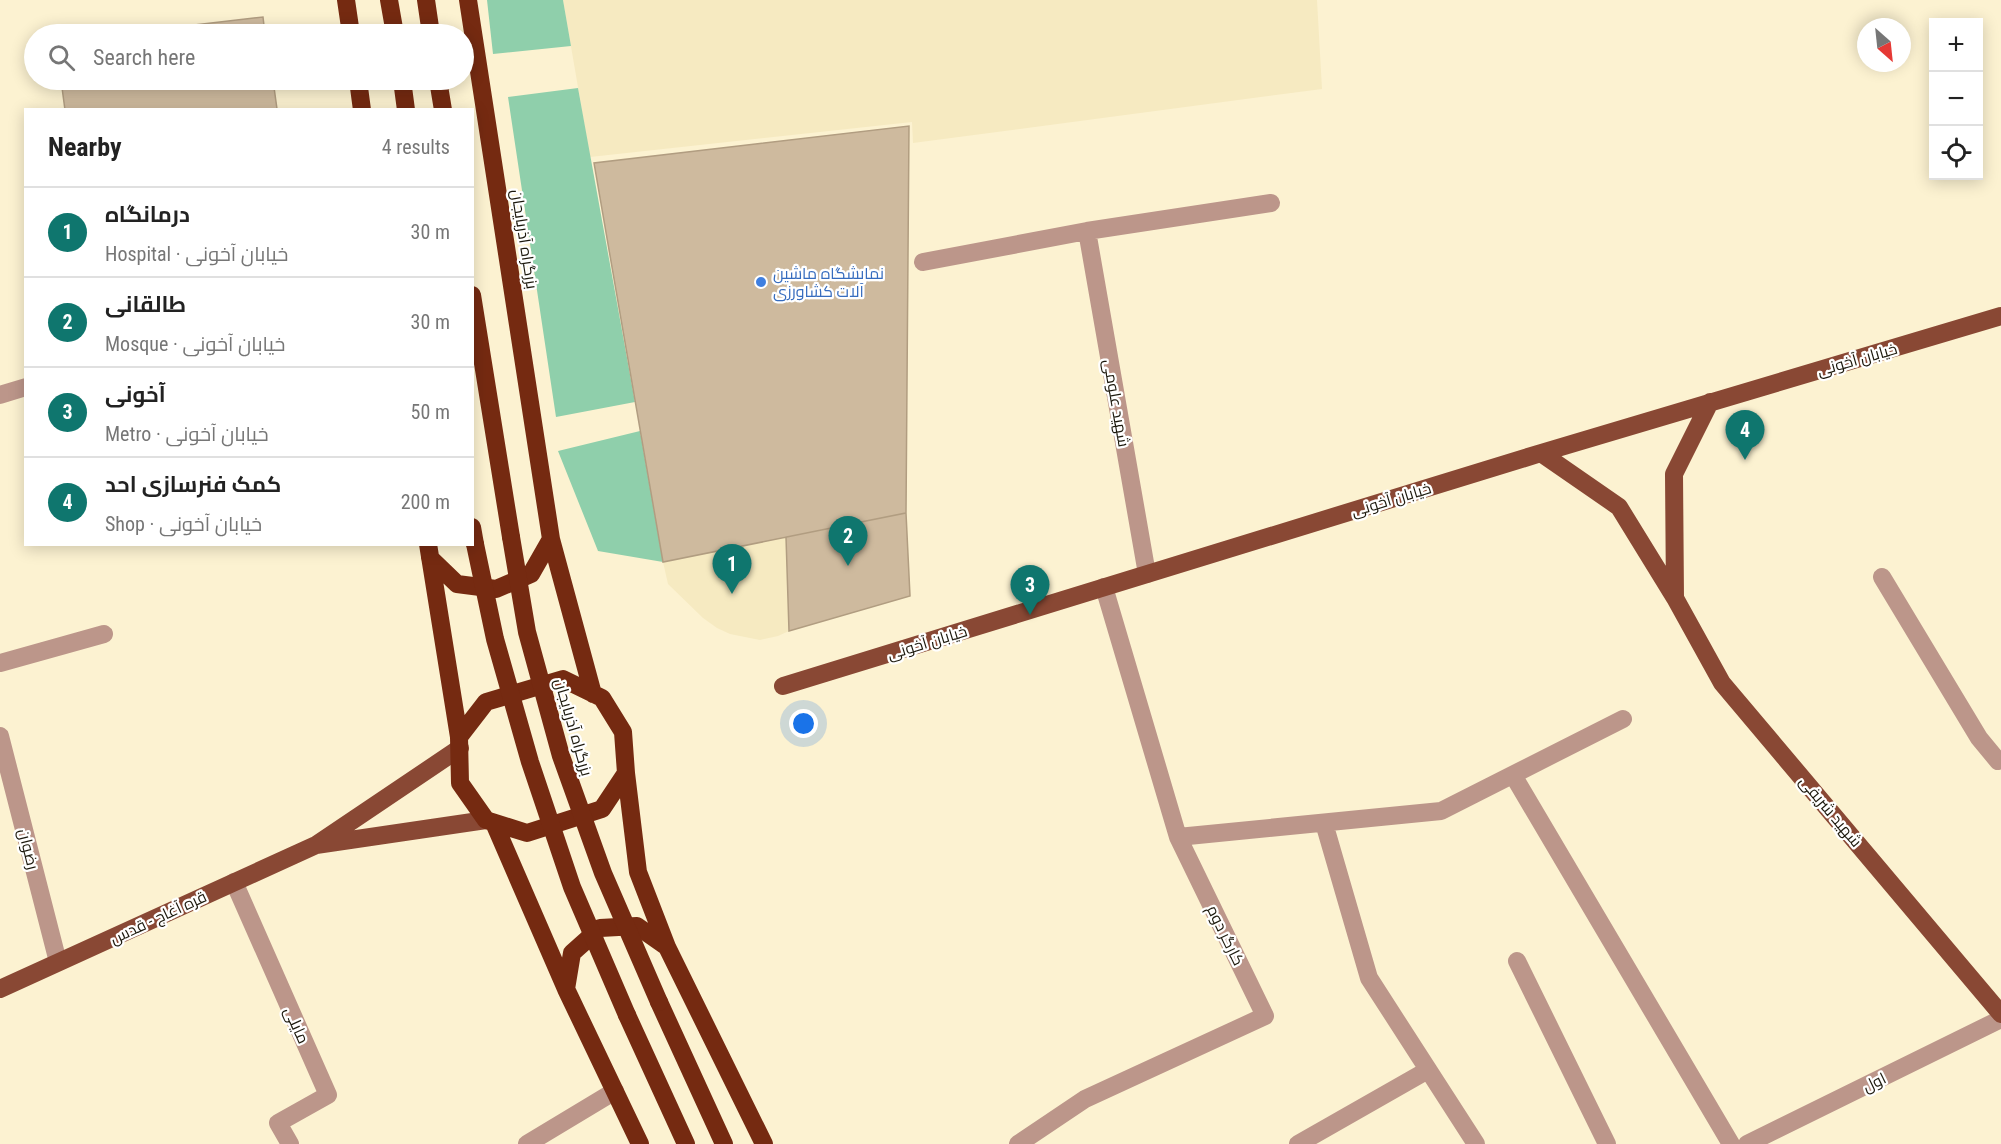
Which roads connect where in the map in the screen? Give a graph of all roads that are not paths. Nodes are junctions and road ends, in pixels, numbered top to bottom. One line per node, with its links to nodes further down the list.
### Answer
1 (346, 0): 5 (highway)
2 (389, 0): 6 (highway)
3 (426, 0): 7 (highway)
4 (468, 0): 8 (highway, بزرگراه آذربایجان)
5 (350, 24)
6 (393, 24)
7 (430, 24)
8 (472, 24)
9 (474, 39): 26 (highway, بزرگراه آذربایجان)
10 (359, 90): 13 (highway)
11 (403, 90): 14 (highway)
12 (440, 90): 15 (highway)
13 (362, 108)
14 (406, 108)
15 (443, 108)
16 (1271, 203): 17 (street)
17 (1087, 231): 18 (street); 28 (street, شهید علومی)
18 (924, 262)
19 (474, 307): 60 (highway, بزرگراه آذربایجان, bridge)
20 (2001, 316): 23 (main road, خیابان آخونی)
21 (24, 388): 22 (street)
22 (0, 395)
23 (1710, 402): 24 (main road, خیابان آخونی); 31 (main road)
24 (1541, 453): 28 (main road, خیابان آخونی); 31 (main road, شهید شریفی)
25 (474, 535): 59 (highway, bridge)
26 (551, 538): 27 (highway); 35 (highway, بزرگراه آذربایجان)
27 (429, 551): 38 (highway)
28 (1147, 574): 30 (main road, خیابان آخونی)
29 (1882, 577): 39 (street)
30 (1104, 587): 34 (main road, خیابان آخونی); 44 (street, کارگر دوم)
31 (1675, 598): 52 (main road, شهید شریفی)
32 (104, 634): 33 (street)
33 (0, 663)
34 (783, 686)
35 (593, 693): 38 (highway); 40 (highway)
36 (1623, 719): 41 (street)
37 (0, 736): 49 (street, رضوان)
38 (459, 743): 42 (highway); 45 (main road)
39 (2001, 760)
40 (626, 773): 42 (highway); 47 (highway)
41 (1513, 775): 43 (street); 66 (street)
42 (490, 821): 45 (main road); 51 (highway)
43 (1324, 823): 44 (street); 54 (street)
44 (1178, 837): 62 (street, کارگر دوم)
45 (316, 845): 46 (main road, قره آغاج - قدس)
46 (234, 882): 49 (main road, قره آغاج - قدس); 56 (street, مایلی)
47 (667, 947): 51 (highway); 61 (highway)
48 (1517, 961): 65 (street)
49 (58, 962): 50 (main road, قره آغاج - قدس)
50 (0, 989)
51 (566, 989): 55 (highway)
52 (2001, 1014)
53 (2001, 1019): 67 (street, اول)
54 (1428, 1070): 63 (street); 64 (street)
55 (615, 1091): 57 (street); 58 (highway)
56 (290, 1144)
57 (527, 1144)
58 (640, 1144)
59 (686, 1144)
60 (724, 1144)
61 (764, 1144)
62 (1018, 1144)
63 (1298, 1144)
64 (1476, 1144)
65 (1607, 1144)
66 (1731, 1144)
67 (1747, 1144)

